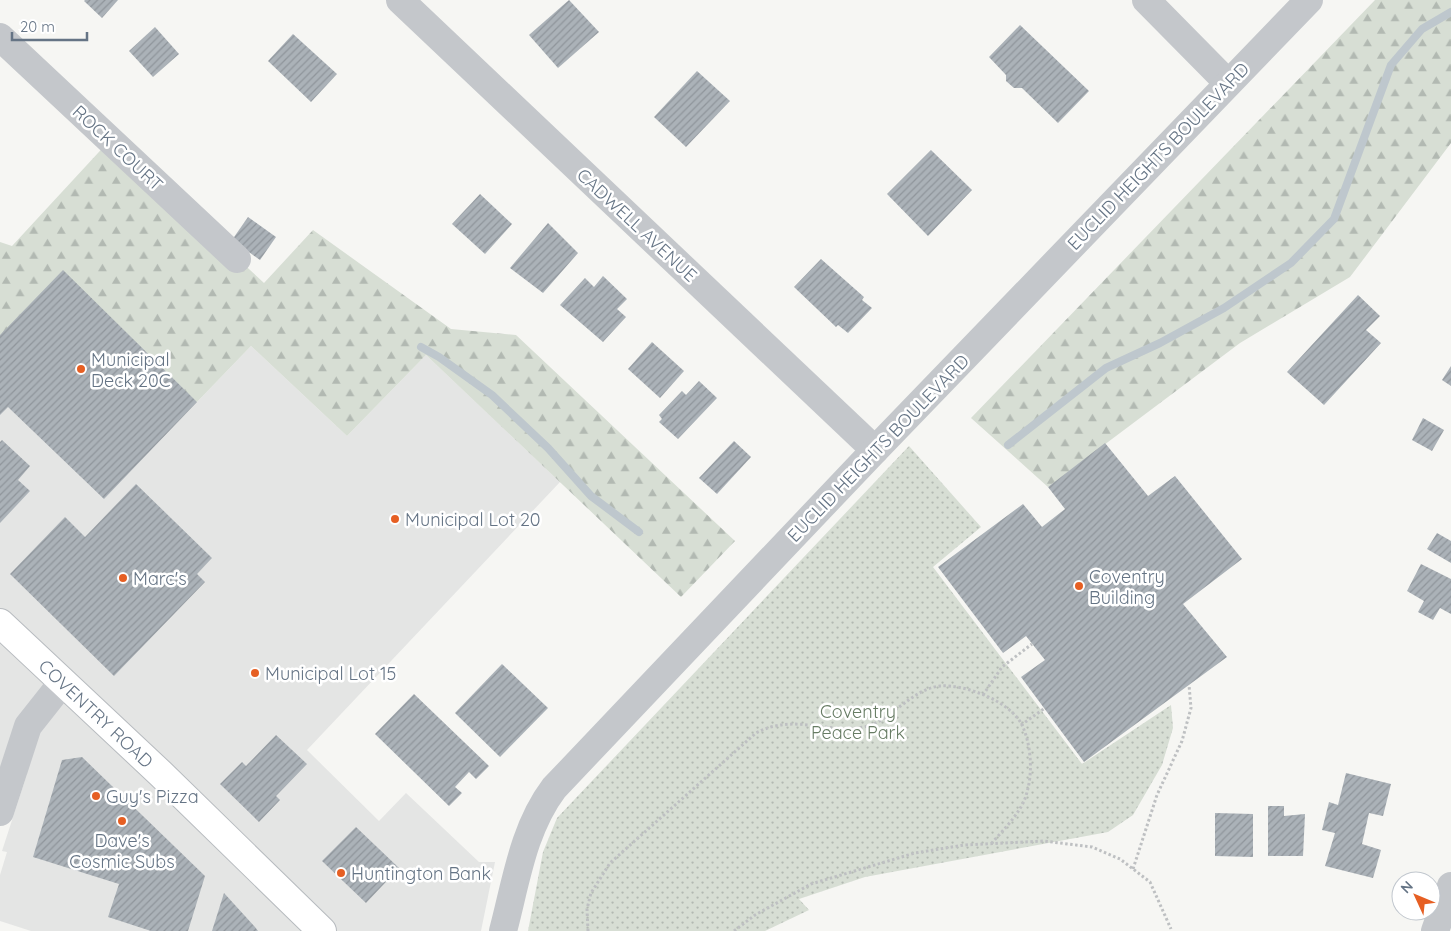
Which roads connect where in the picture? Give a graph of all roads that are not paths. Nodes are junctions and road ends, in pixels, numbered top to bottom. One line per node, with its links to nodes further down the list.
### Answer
1 (400, 0): 7 (street, CADWELL AVENUE)
2 (1146, 0): 5 (street)
3 (1309, 0): 5 (street, EUCLID HEIGHTS BOULEVARD)
4 (0, 37): 6 (street, ROCK COURT)
5 (1228, 83): 7 (street, EUCLID HEIGHTS BOULEVARD)
6 (236, 259)
7 (875, 450): 13 (street, EUCLID HEIGHTS BOULEVARD)
8 (0, 623): 9 (main road, COVENTRY ROAD)
9 (62, 683): 10 (street); 12 (main road, COVENTRY ROAD)
10 (0, 812)
11 (1451, 886): 14 (street)
12 (322, 931)
13 (503, 931)
14 (1435, 931)

